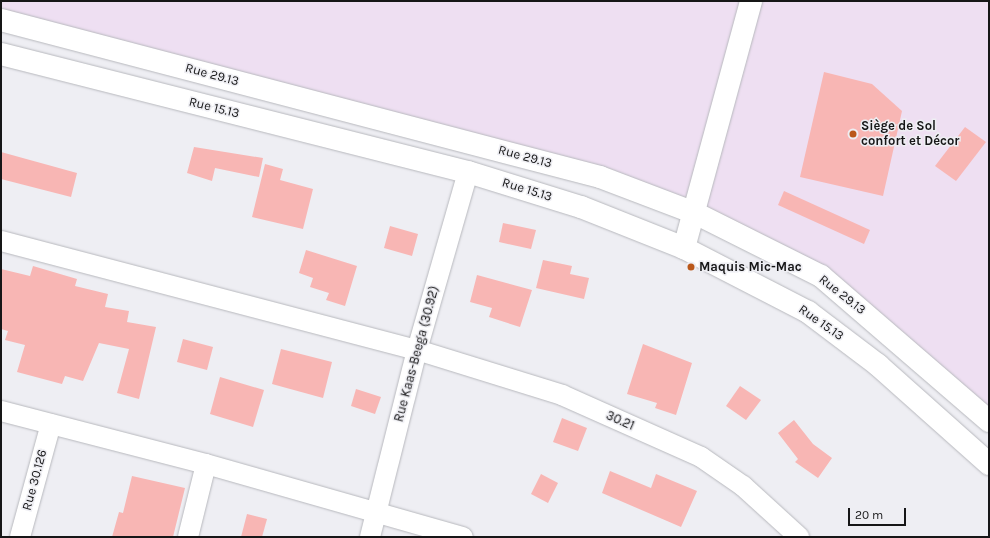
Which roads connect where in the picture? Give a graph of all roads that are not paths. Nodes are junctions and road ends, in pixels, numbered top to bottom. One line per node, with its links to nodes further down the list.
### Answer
1 (751, 1): 5 (main road)
2 (1, 20): 5 (main road, Rue 29.13)
3 (1, 54): 4 (main road, Rue 15.13)
4 (468, 172): 7 (main road, Rue 15.13); 8 (street, Rue Kaas-Beega (30.92))
5 (695, 213): 7 (main road); 10 (main road, Rue 29.13)
6 (1, 242): 8 (street, 30.21)
7 (684, 248): 13 (main road, Rue 15.13)
8 (417, 350): 14 (street, Rue Kaas-Beega (30.92)); 19 (street, 30.21 / 30.21)
9 (1, 411): 11 (street)
10 (989, 421)
11 (51, 424): 12 (street); 15 (street, Rue 30.126)
12 (206, 464): 14 (street); 16 (street)
13 (989, 464)
14 (377, 511): 17 (street, Rue Kaas-Beega (30.92)); 18 (street)
15 (20, 537)
16 (188, 537)
17 (370, 537)
18 (463, 537)
19 (799, 537)

